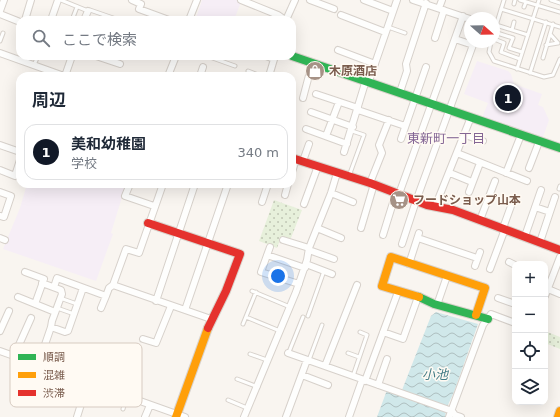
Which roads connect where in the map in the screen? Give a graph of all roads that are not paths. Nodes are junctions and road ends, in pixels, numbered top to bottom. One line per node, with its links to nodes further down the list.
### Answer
1 (4, 0): 28 (street)
2 (31, 0): 35 (street)
3 (59, 0): 23 (lane); 36 (street)
4 (132, 0): 40 (street)
5 (197, 0): 41 (street)
6 (241, 0): 42 (street)
7 (295, 0): 43 (street)
8 (310, 0): 25 (street)
9 (364, 0): 30 (street)
10 (397, 0): 30 (street)
11 (413, 0): 18 (street)
12 (442, 0): 26 (street)
13 (504, 0): 27 (lane)
14 (515, 0): 21 (lane)
15 (520, 0): 19 (lane)
16 (539, 0): 22 (lane)
17 (551, 0): 20 (lane)
18 (424, 2): 26 (street); 95 (street)
19 (526, 2): 22 (lane); 24 (lane)
20 (560, 3)
21 (514, 4)
22 (538, 5): 32 (lane); 45 (lane)
23 (77, 7): 29 (lane); 37 (lane)
24 (524, 7)
25 (334, 9)
26 (442, 9): 44 (street); 59 (street)
27 (501, 9): 31 (lane); 45 (lane)
28 (0, 11)
29 (88, 11): 38 (street); 39 (lane)
30 (392, 11): 52 (street)
31 (500, 12)
32 (560, 12)
33 (0, 14): 46 (street)
34 (341, 15): 52 (street)
35 (25, 16)
36 (53, 16)
37 (74, 16)
38 (86, 16)
39 (107, 16)
40 (158, 16)
41 (191, 16)
42 (280, 16)
43 (288, 16)
44 (463, 16): 60 (street)
45 (533, 18): 48 (lane); 58 (lane)
46 (16, 20)
47 (514, 22): 53 (lane)
48 (546, 22): 49 (lane); 93 (lane)
49 (553, 24): 51 (lane); 57 (lane)
50 (500, 26): 53 (lane)
51 (560, 27)
52 (386, 29): 55 (lane); 82 (street)
53 (512, 30): 58 (lane)
54 (3, 33): 61 (lane)
55 (405, 33)
56 (500, 34): 66 (lane)
57 (550, 34): 63 (lane); 63 (lane)
58 (528, 35): 66 (lane)
59 (435, 38)
60 (455, 39): 100 (street); 102 (street)
61 (0, 41)
62 (500, 41): 71 (lane)
63 (546, 45): 69 (lane)
64 (490, 48): 87 (lane)
65 (338, 50): 82 (street)
66 (522, 52): 71 (lane)
67 (0, 53): 70 (street)
68 (296, 58): 81 (street)
69 (543, 58)
70 (16, 59)
71 (520, 59): 87 (lane)
72 (20, 60): 83 (street)
73 (36, 60): 83 (lane)
74 (71, 60): 89 (street)
75 (108, 60): 80 (street)
76 (174, 60): 90 (street)
77 (218, 60): 84 (lane)
78 (274, 60): 92 (street)
79 (560, 60): 93 (lane)
80 (120, 64)
81 (312, 64): 94 (street); 98 (street)
82 (375, 64): 94 (street)
83 (34, 65): 88 (street)
84 (235, 66)
85 (203, 67): 91 (street)
86 (426, 67): 97 (street)
87 (517, 69): 93 (lane)
88 (54, 72)
89 (66, 72)
90 (170, 72)
91 (201, 72)
92 (270, 72)
93 (530, 73)
94 (367, 80): 95 (street); 101 (street)
95 (400, 92): 97 (street)
96 (316, 94): 99 (street)
97 (416, 97): 100 (street); 107 (street)
98 (303, 98)
99 (339, 102): 101 (street); 105 (street)
100 (433, 104): 102 (street); 147 (street)
101 (358, 109): 106 (street); 109 (street)
102 (451, 110): 104 (street); 150 (street)
103 (311, 112): 105 (street)
104 (471, 117): 110 (street); 111 (street)
105 (333, 120): 109 (street); 112 (street)
106 (389, 120): 107 (street); 136 (street)
107 (405, 126): 113 (street)
108 (306, 129): 112 (street)
109 (352, 129): 117 (street); 132 (lane)
110 (465, 135): 114 (street); 122 (street)
111 (521, 135): 115 (street); 131 (street)
112 (326, 136): 117 (street)
113 (401, 139)
114 (483, 141)
115 (539, 142): 119 (street); 126 (street)
116 (309, 144): 123 (street)
117 (347, 144): 121 (street)
118 (0, 146): 120 (street)
119 (560, 148)
120 (16, 151)
121 (344, 152)
122 (458, 153): 124 (street); 130 (street)
123 (297, 159): 125 (street)
124 (480, 163): 131 (street); 135 (street)
125 (318, 166): 129 (street); 153 (street)
126 (529, 168)
127 (0, 170): 128 (street)
128 (16, 173)
129 (337, 173): 132 (street); 146 (street)
130 (450, 173): 135 (street); 156 (street)
131 (506, 173): 134 (street)
132 (349, 176): 136 (street)
133 (495, 181): 160 (street)
134 (527, 181)
135 (472, 182): 145 (street)
136 (372, 184): 147 (street); 163 (street)
137 (128, 188): 154 (street)
138 (161, 188): 154 (street)
139 (194, 188): 165 (street)
140 (227, 188): 171 (street)
141 (267, 188): 151 (street)
142 (287, 188): 148 (street)
143 (541, 190): 157 (street)
144 (0, 192): 159 (street)
145 (469, 192)
146 (331, 193): 152 (street); 162 (street)
147 (397, 193): 150 (street); 166 (street)
148 (285, 195)
149 (555, 197): 158 (street)
150 (416, 200): 156 (street); 172 (street)
151 (262, 202)
152 (353, 202)
153 (304, 204)
154 (154, 206): 161 (street)
155 (511, 206): 164 (street)
156 (435, 207): 160 (street)
157 (535, 207): 158 (street); 167 (street)
158 (550, 212): 170 (street)
159 (0, 216)
160 (480, 220): 164 (street)
161 (148, 223): 165 (street); 191 (street)
162 (317, 228): 168 (street); 174 (street)
163 (360, 228)
164 (504, 228): 167 (street); 182 (street)
165 (179, 233): 171 (street); 204 (street)
166 (383, 235)
167 (525, 236): 170 (street)
168 (341, 238)
169 (283, 240): 174 (street)
170 (540, 242): 175 (street)
171 (208, 243): 213 (street); 221 (street)
172 (402, 244)
173 (270, 247): 176 (street)
174 (309, 249): 178 (street); 180 (street)
175 (560, 250)
176 (267, 255): 180 (street); 190 (street)
177 (560, 256): 188 (street)
178 (334, 259)
179 (409, 264): 181 (street); 186 (street); 196 (street)
180 (305, 266): 183 (street); 190 (street)
181 (475, 266)
182 (490, 269)
183 (324, 271): 185 (street); 217 (lane)
184 (25, 272): 189 (street)
185 (332, 274)
186 (447, 276): 208 (street); 216 (street)
187 (548, 277): 188 (street)
188 (552, 278): 195 (street)
189 (42, 283): 193 (street); 206 (street)
190 (299, 284): 210 (street)
191 (113, 285): 199 (street); 204 (street)
192 (357, 285): 243 (street)
193 (54, 287): 194 (street); 202 (street)
194 (83, 288): 199 (street); 207 (street)
195 (548, 289)
196 (398, 292): 201 (street); 230 (street)
197 (548, 294): 198 (street)
198 (560, 294)
199 (106, 296): 211 (street)
200 (18, 297): 206 (street)
201 (418, 297): 208 (street); 230 (street)
202 (60, 298): 207 (lane); 212 (street)
203 (498, 298): 205 (street)
204 (156, 301): 209 (street)
205 (512, 303)
206 (35, 304): 212 (street)
207 (78, 304): 215 (street)
208 (438, 305): 216 (street)
209 (171, 306): 213 (street); 231 (street)
210 (290, 307): 218 (lane); 228 (street)
211 (101, 308)
212 (56, 310): 215 (lane); 226 (street)
213 (185, 310): 221 (street)
214 (9, 312): 227 (street)
215 (74, 314): 226 (street)
216 (476, 315): 222 (street)
217 (308, 316)
218 (246, 317): 224 (lane); 228 (lane)
219 (303, 317): 235 (lane)
220 (31, 318): 232 (street)
221 (211, 318): 258 (street)
222 (488, 319): 223 (street); 257 (street)
223 (512, 322)
224 (243, 324)
225 (322, 324): 242 (lane)
226 (51, 327): 233 (street)
227 (0, 331)
228 (280, 331): 241 (street)
229 (360, 332): 239 (lane)
230 (383, 332): 247 (street)
231 (143, 339)
232 (20, 343)
233 (45, 343)
234 (0, 351): 238 (street)
235 (288, 353): 242 (street)
236 (348, 353): 239 (lane)
237 (250, 354): 241 (lane)
238 (10, 355)
239 (360, 358): 245 (lane)
240 (387, 359): 249 (street)
241 (269, 360): 250 (street)
242 (308, 360): 243 (street); 244 (street)
243 (325, 366): 245 (street)
244 (302, 375): 248 (street); 262 (street)
245 (353, 376): 247 (street)
246 (237, 380): 250 (lane)
247 (364, 380): 249 (street); 263 (street)
248 (328, 385)
249 (378, 385): 257 (street)
250 (258, 388): 255 (street)
251 (228, 400): 255 (lane)
252 (142, 402): 253 (street)
253 (150, 405): 258 (street); 260 (street)
254 (81, 407): 259 (street)
255 (248, 409): 261 (street)
256 (560, 411): 265 (street)
257 (450, 414): 264 (street)
258 (179, 416)
259 (77, 417)
260 (145, 417)
261 (244, 417)
262 (286, 417)
263 (349, 417)
264 (461, 417)
265 (558, 417)

